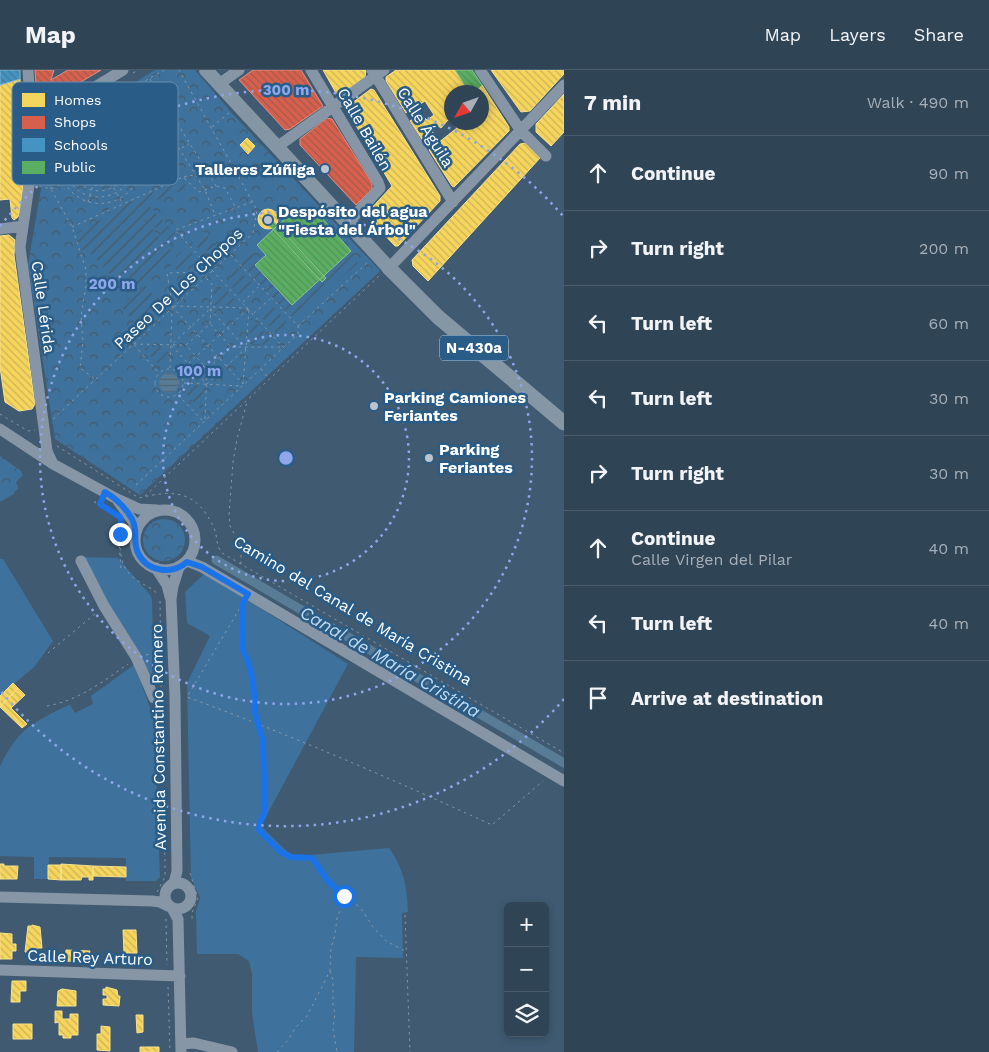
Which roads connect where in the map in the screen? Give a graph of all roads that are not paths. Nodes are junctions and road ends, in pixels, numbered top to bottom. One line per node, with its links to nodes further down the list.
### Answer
1 (206, 70): 8 (main road)
2 (239, 70): 8 (street)
3 (311, 70): 10 (street, Calle Bailén)
4 (480, 70): 11 (street)
5 (377, 72): 10 (street); 15 (street, Calle Águila)
6 (126, 73): 7 (street)
7 (110, 82)
8 (219, 84): 12 (main road)
9 (564, 85): 11 (street)
10 (333, 105): 12 (street); 16 (street, Calle Bailén)
11 (520, 131): 13 (street); 15 (street)
12 (277, 147): 16 (main road)
13 (546, 156)
14 (29, 185): 17 (street, Calle Lérida)
15 (453, 202): 19 (street)
16 (347, 224): 19 (main road)
17 (23, 226): 18 (street); 21 (street, Calle Lérida)
18 (0, 229)
19 (386, 270): 20 (highway, N-430a)
20 (564, 423)
21 (48, 425): 23 (street); 24 (street, Calle Lérida)
22 (2, 429): 23 (street)
23 (22, 444): 24 (street)
24 (53, 464): 25 (street)
25 (117, 500): 26 (street); 27 (street)
26 (160, 510): 27 (street); 29 (street)
27 (137, 530): 30 (street)
28 (80, 561): 32 (street)
29 (183, 564): 30 (street); 31 (street, Avenida Constantino Romero); 33 (street)
30 (156, 568): 31 (street, Avenida Constantino Romero)
31 (171, 599): 34 (street, Avenida Constantino Romero)
32 (157, 702)
33 (564, 781)
34 (178, 880): 36 (street); 37 (street, Avenida Constantino Romero)
35 (0, 897): 36 (street)
36 (157, 898): 37 (street)
37 (175, 907): 39 (street)
38 (0, 970): 39 (street, Calle Rey Arturo)
39 (180, 976): 40 (street)
40 (181, 1048): 41 (street)
41 (232, 1052)

